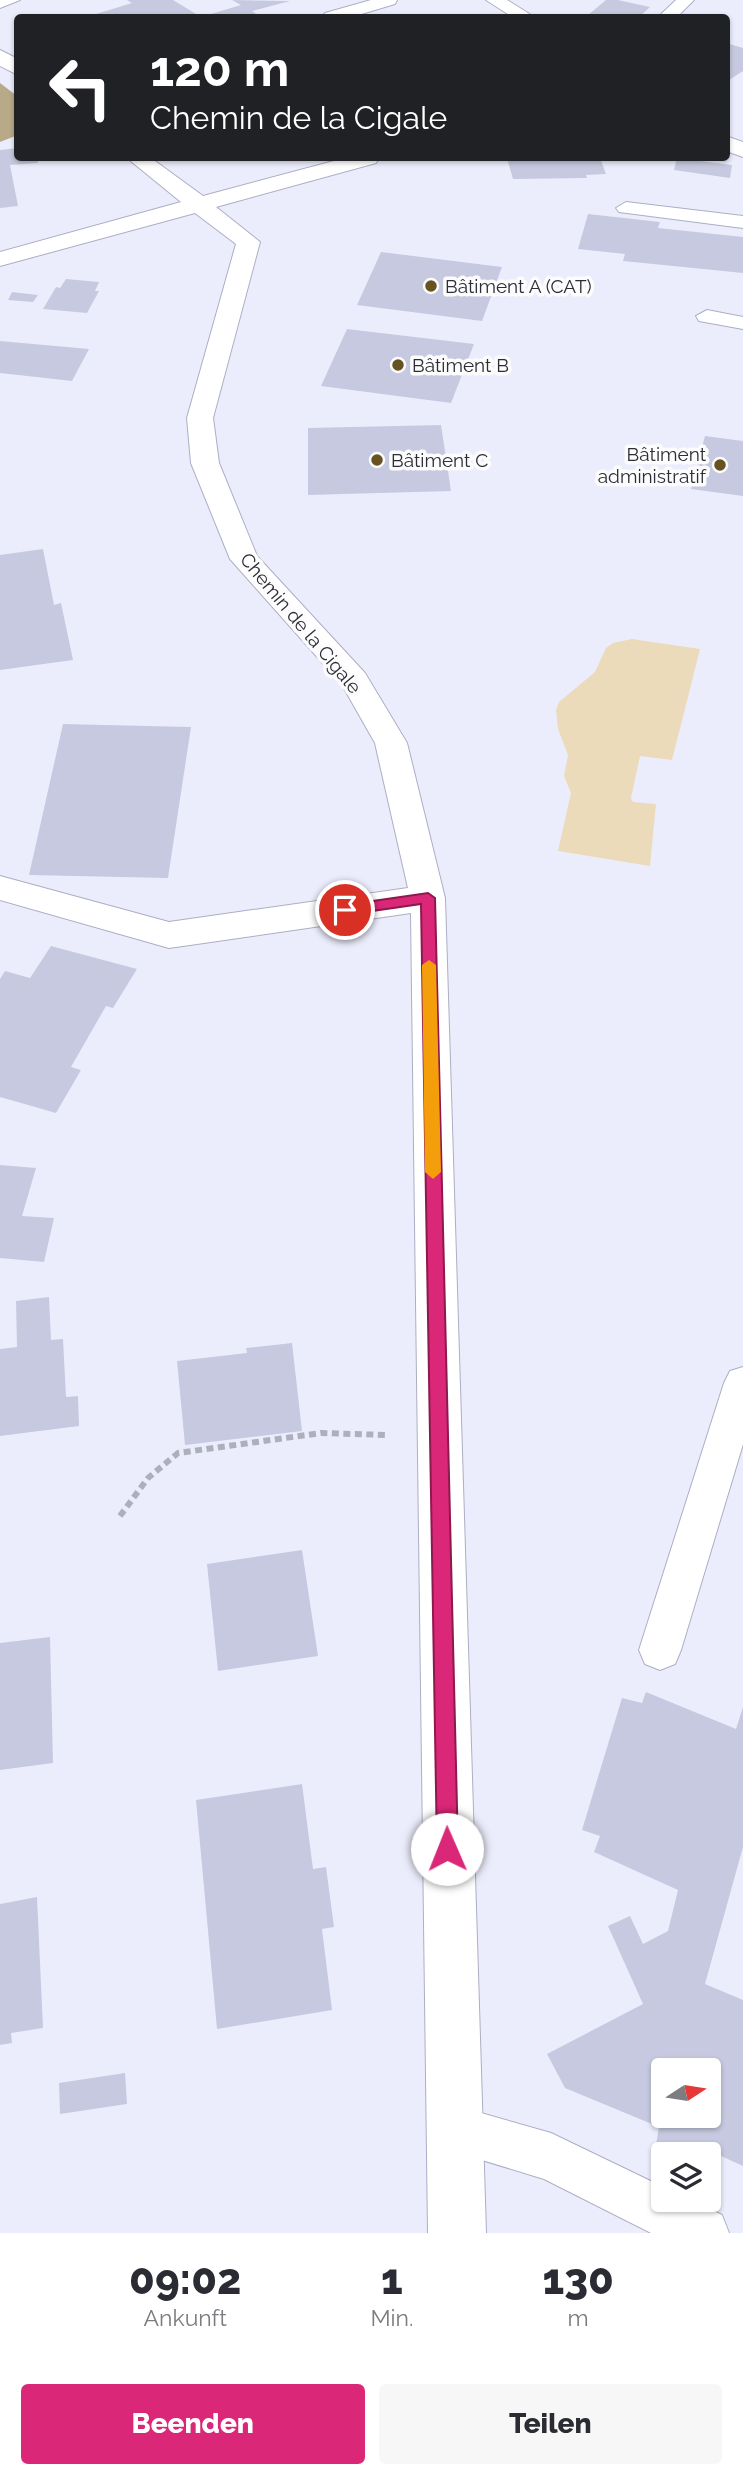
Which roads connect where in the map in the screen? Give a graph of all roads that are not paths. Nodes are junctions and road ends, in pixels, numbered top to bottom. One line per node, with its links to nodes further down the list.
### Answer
1 (12, 0): 5 (lane)
2 (389, 0): 6 (lane)
3 (494, 0): 7 (lane)
4 (686, 0): 8 (lane)
5 (0, 3)
6 (341, 14)
7 (520, 14)
8 (670, 14)
9 (142, 161): 11 (street)
10 (357, 161): 11 (street)
11 (201, 204): 14 (street); 18 (street, Chemin de la Cigale)
12 (626, 208): 13 (lane)
13 (743, 222)
14 (0, 259)
15 (707, 316): 16 (lane)
16 (743, 323)
17 (0, 888): 18 (street)
18 (428, 898): 21 (street, Chemin de la Cigale)
19 (743, 1383): 20 (lane)
20 (660, 1650)
21 (453, 2129): 22 (street, Chemin de la Cigale); 23 (lane)
22 (457, 2233)
23 (704, 2233)

